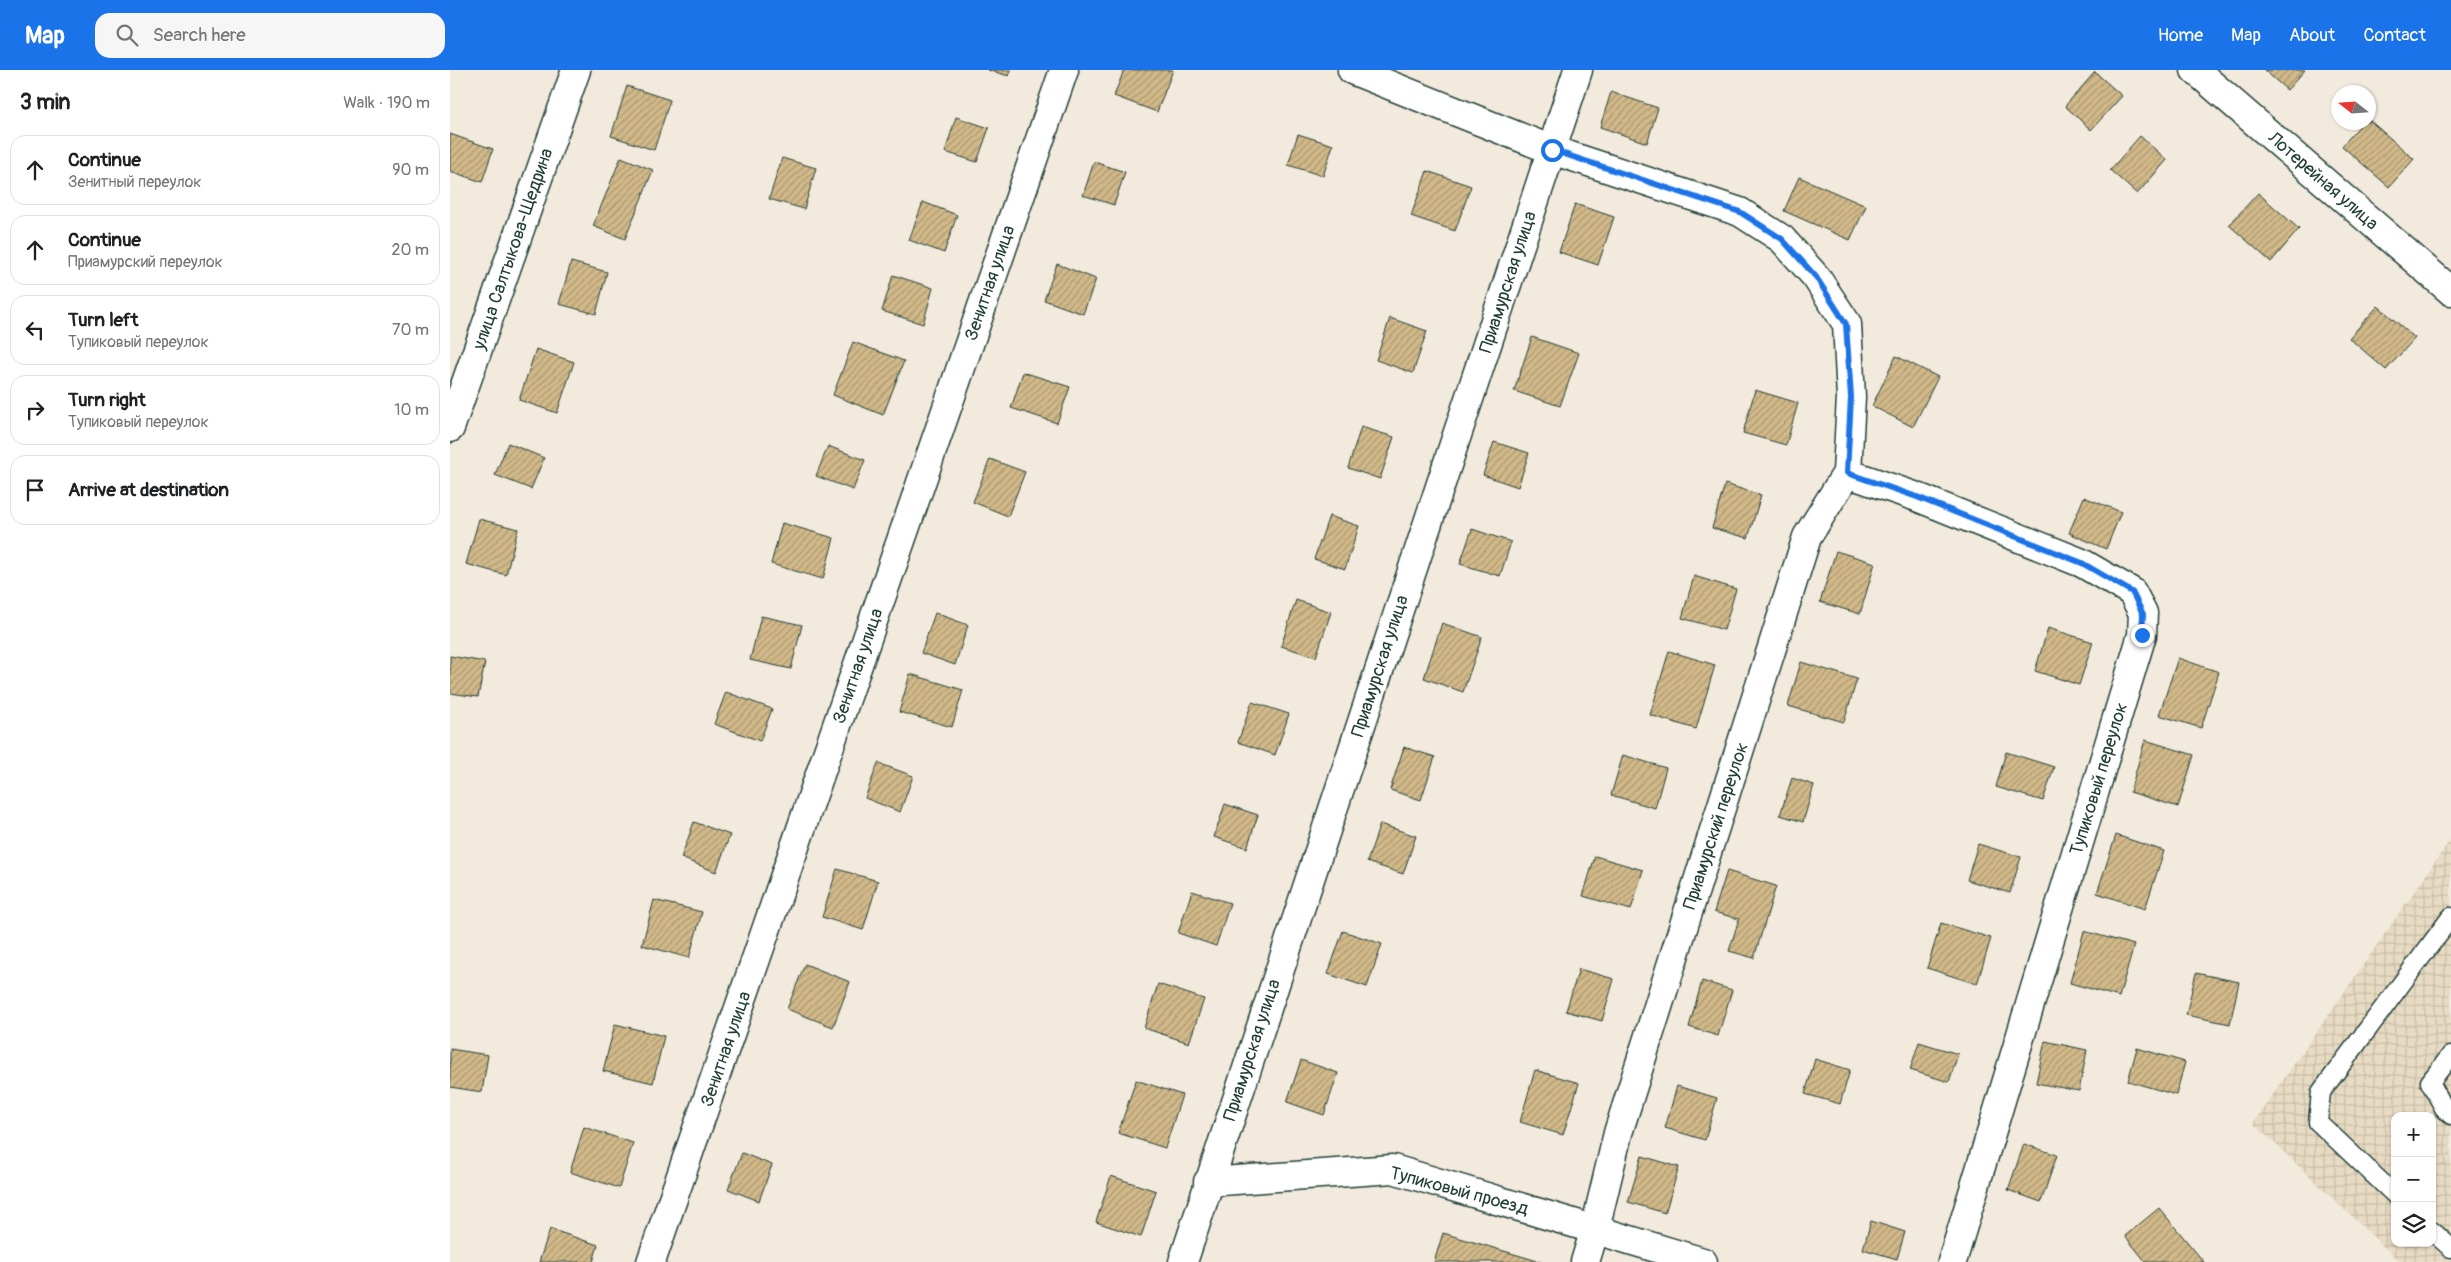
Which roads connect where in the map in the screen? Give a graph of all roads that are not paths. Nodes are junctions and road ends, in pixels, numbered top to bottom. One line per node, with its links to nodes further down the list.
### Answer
1 (576, 70): 8 (street, улица Салтыкова-Щедрина)
2 (1064, 70): 18 (street, Зенитная улица)
3 (1352, 70): 6 (street, Приамурский переулок)
4 (1578, 70): 6 (street, Приамурская улица)
5 (2195, 70): 7 (street, Лотерейная улица)
6 (1552, 150): 9 (street, Приамурский переулок); 13 (street, Приамурская улица)
7 (2451, 291)
8 (450, 428)
9 (1847, 473): 15 (street, Приамурский переулок); 22 (street, Тупиковый переулок)
10 (2451, 917): 14 (lane)
11 (2451, 1055): 12 (lane)
12 (2451, 1115)
13 (1208, 1182): 15 (street, Тупиковый проезд); 19 (street, Приамурская улица)
14 (2391, 1191)
15 (1595, 1229): 20 (street, Приамурский переулок); 21 (street, Тупиковый проезд)
16 (2436, 1234): 17 (lane)
17 (2451, 1248)
18 (651, 1262)
19 (1183, 1262)
20 (1585, 1262)
21 (1703, 1262)
22 (1952, 1262)

